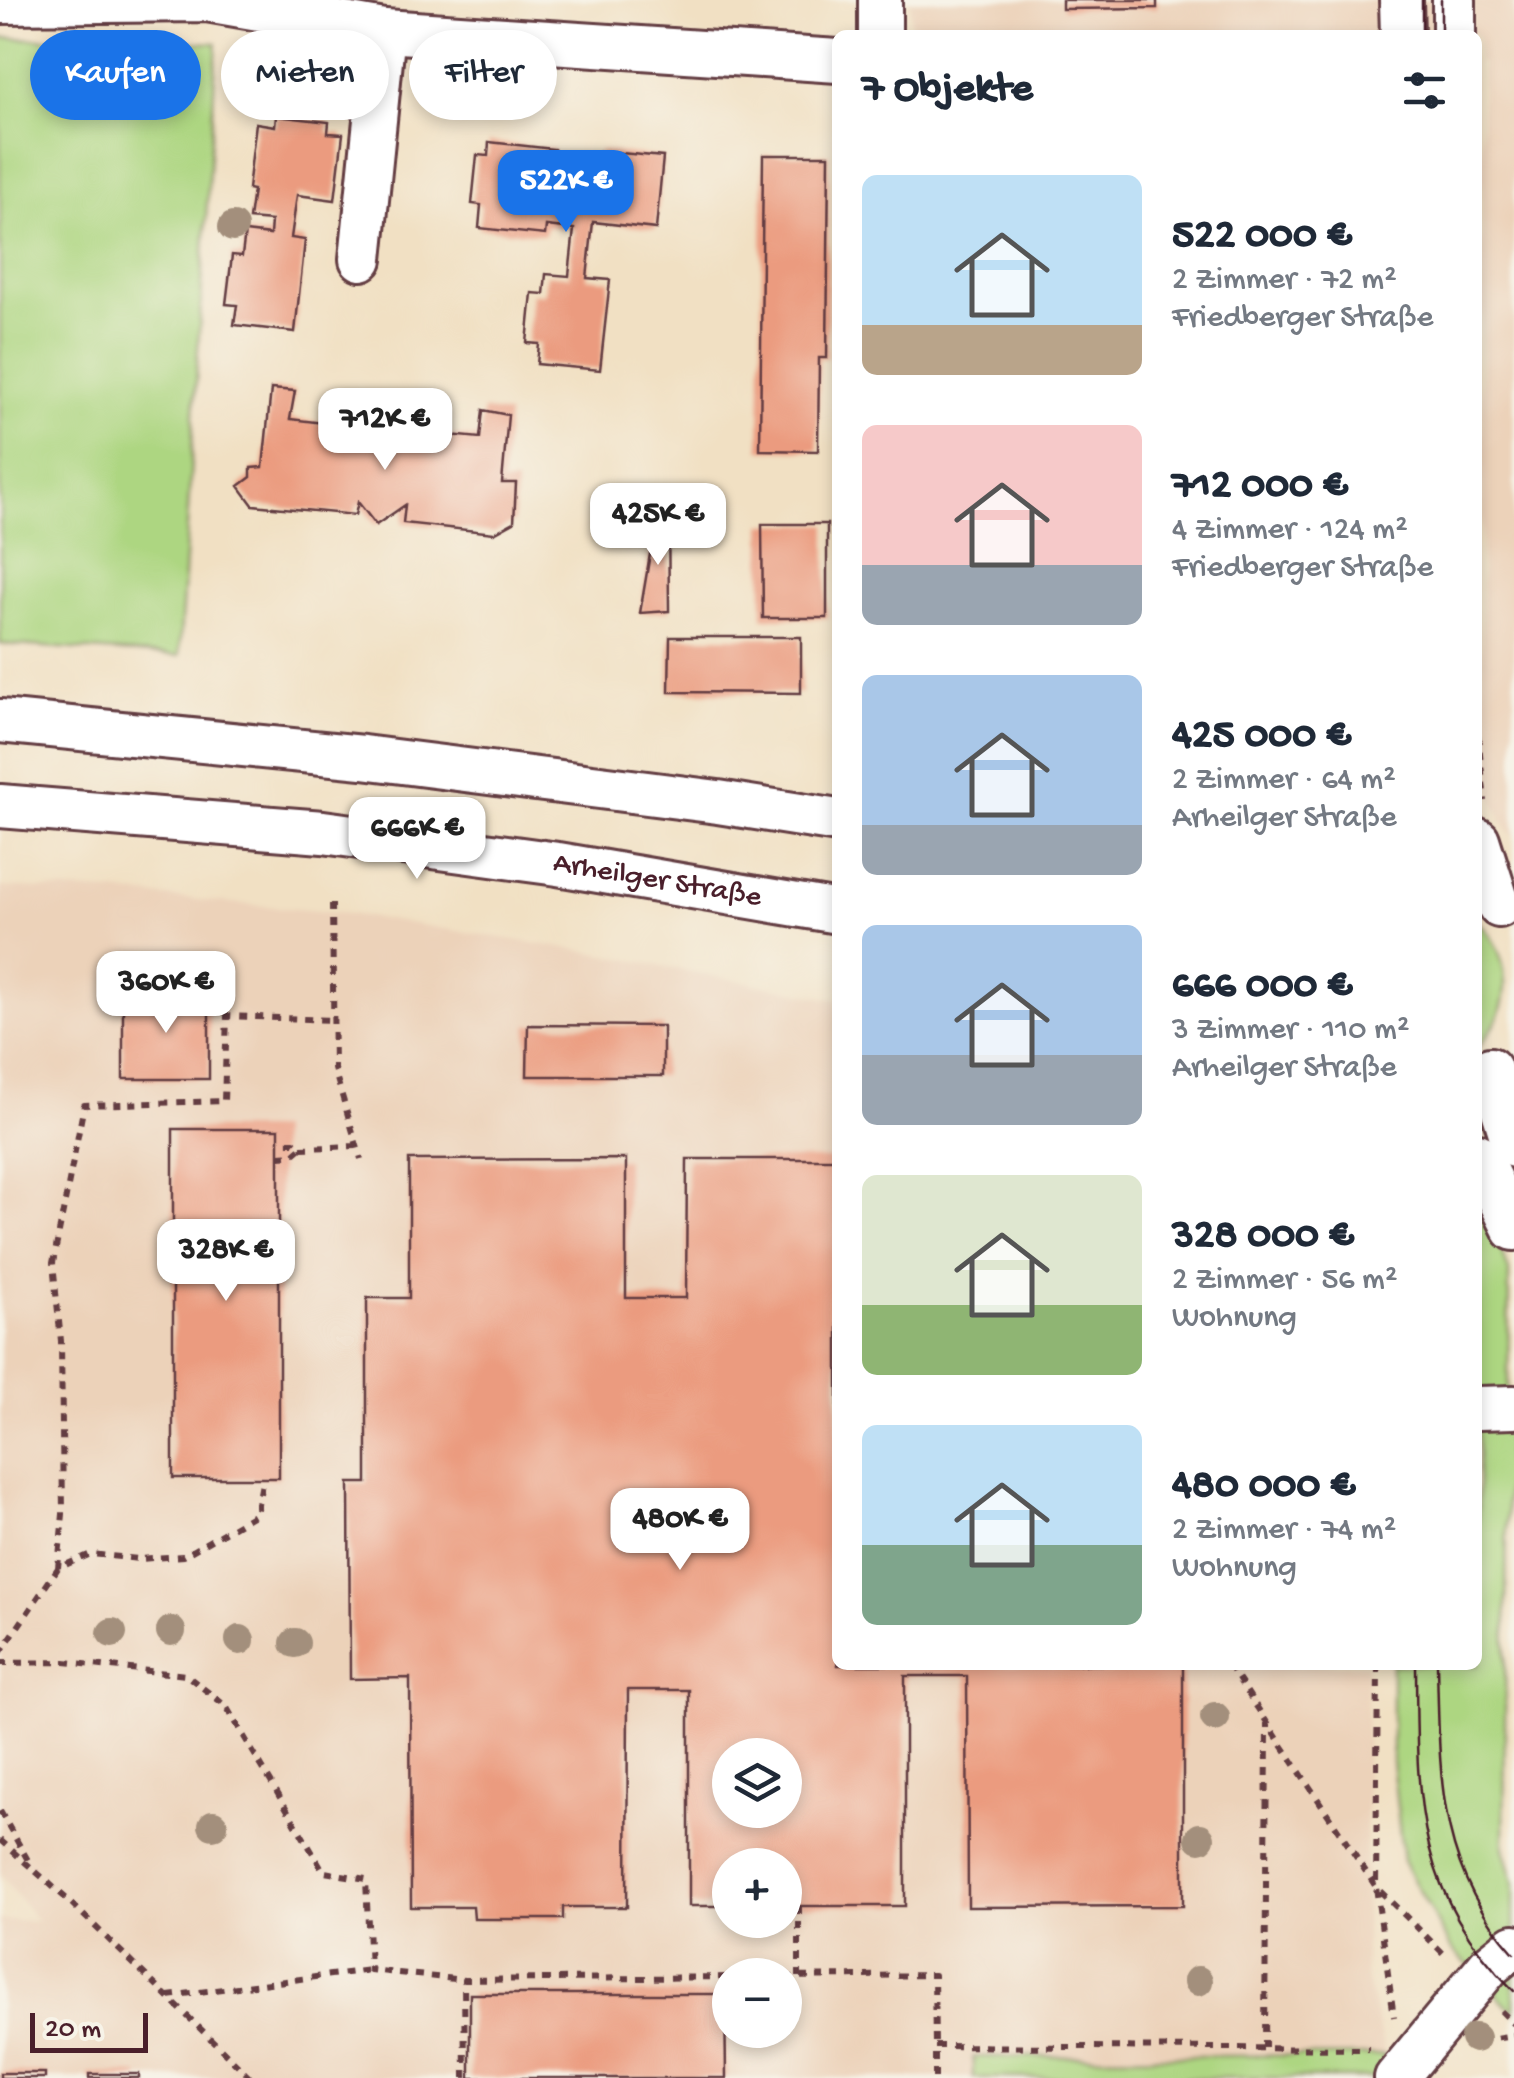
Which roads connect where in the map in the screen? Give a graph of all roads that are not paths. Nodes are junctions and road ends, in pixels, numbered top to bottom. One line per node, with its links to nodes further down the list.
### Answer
1 (207, 0): 5 (street); 6 (street)
2 (880, 0): 7 (street)
3 (1401, 0): 8 (street)
4 (1454, 0): 9 (street)
5 (0, 2)
6 (373, 30)
7 (880, 30)
8 (1402, 30)
9 (1454, 30)
10 (389, 32): 11 (street)
11 (832, 61)
12 (375, 120): 13 (street)
13 (361, 259)
14 (0, 721): 16 (street)
15 (0, 806): 19 (street, Arheilger Straße)
16 (832, 820)
17 (1482, 825): 18 (street)
18 (1497, 908)
19 (832, 911)
20 (1494, 1062): 21 (street)
21 (1514, 1146)
22 (1482, 1162): 23 (street)
23 (1514, 1229)
24 (1514, 1407): 25 (street)
25 (1482, 1408)
26 (1514, 1946): 27 (street)
27 (1405, 2066)

